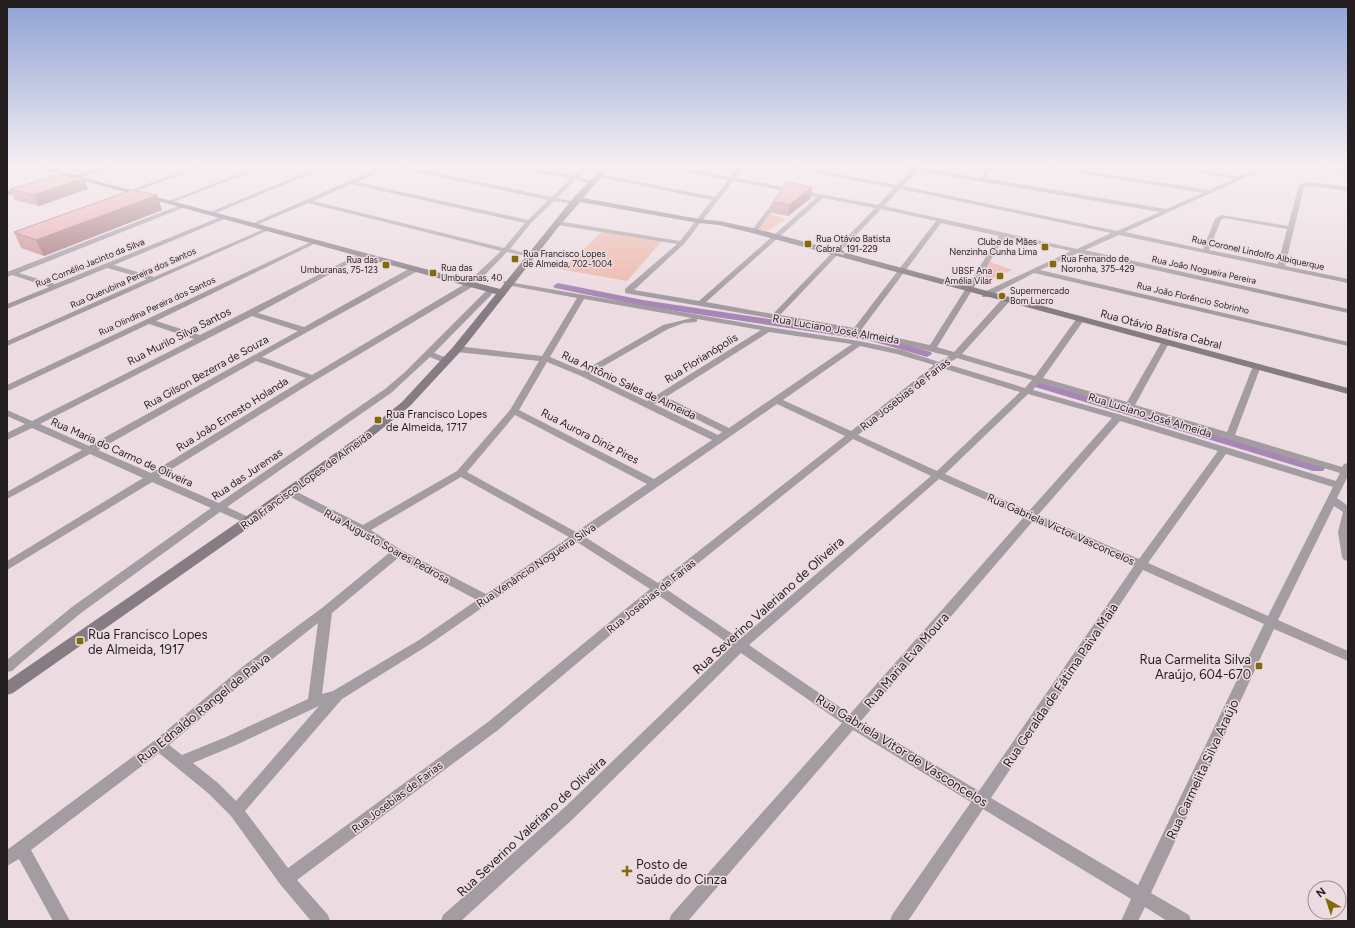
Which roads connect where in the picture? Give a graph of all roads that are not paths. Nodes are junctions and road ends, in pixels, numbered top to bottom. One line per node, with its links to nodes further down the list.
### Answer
1 (172, 210): 45 (street)
2 (200, 210): 19 (street)
3 (218, 210): 19 (street)
4 (286, 210): 25 (street)
5 (345, 210): 34 (street)
6 (477, 210): 23 (street)
7 (541, 210): 23 (street)
8 (567, 210): 24 (street, Rua Francisco Lopes de Almeida)
9 (633, 210): 22 (street, Rua Otávio Batisra Cabral)
10 (707, 210): 22 (street)
11 (769, 210): 28 (street)
12 (806, 210): 31 (street)
13 (877, 210): 37 (street)
14 (895, 210): 21 (street, Rua João Nogueira Pereira)
15 (1010, 210): 29 (street, Rua Coronel Lindolfo Albiquerque)
16 (1164, 210): 18 (street)
17 (1295, 210): 26 (street)
18 (1168, 211): 29 (street)
19 (211, 213): 20 (street)
20 (225, 217): 25 (street); 40 (street, Rua Cornélio Jacinto da Silva)
21 (940, 220): 30 (street, Rua João Nogueira Pereira); 44 (street)
22 (699, 221): 28 (street, Rua Otávio Batisra Cabral); 33 (street)
23 (529, 222): 34 (street)
24 (557, 223): 33 (street); 39 (street, Rua Francisco Lopes de Almeida)
25 (252, 225): 27 (street)
26 (1290, 228): 36 (street); 41 (street)
27 (268, 229): 32 (street); 46 (street, Rua Querubina Pereira dos Santos)
28 (754, 231): 31 (street, Rua Otávio Batisra Cabral)
29 (1118, 233): 35 (street); 36 (street, Rua Coronel Lindolfo Albiquerque)
30 (1003, 235): 35 (street, Rua João Nogueira Pereira); 51 (street)
31 (775, 237): 37 (street, Rua Otávio Batisra Cabral); 56 (street)
32 (315, 242): 38 (street); 63 (street, Rua Olindina Pereira dos Santos)
33 (682, 243): 56 (street, Rua Luciano José Almeida)
34 (506, 250): 39 (street); 49 (street)
35 (1077, 251): 43 (street); 58 (street, Rua João Nogueira Pereira)
36 (1205, 252): 41 (street, Rua Coronel Lindolfo Albiquerque)
37 (834, 254): 44 (street, Rua Otávio Batisra Cabral); 60 (street)
38 (361, 255): 42 (street); 59 (street, Rua Murilo Silva Santos)
39 (530, 256): 48 (street, Rua Francisco Lopes de Almeida)
40 (108, 266): 46 (street); 50 (street, Rua Cornélio Jacinto da Silva)
41 (1281, 267): 47 (street, Rua Coronel Lindolfo Albiquerque)
42 (415, 269): 49 (street); 65 (street, Rua Gilson Bezerra de Souza)
43 (1032, 271): 53 (street); 71 (street, Rua João Florêncio Sobrinho)
44 (901, 272): 51 (street, Rua Otávio Batisra Cabral); 66 (street)
45 (10, 274): 50 (street)
46 (154, 280): 70 (street, Rua Querubina Pereira dos Santos)
47 (1348, 281)
48 (508, 283): 52 (street, Rua Francisco Lopes de Almeida); 54 (street, Rua Luciano José Almeida)
49 (471, 284): 52 (street); 82 (street, Rua João Ernesto Holanda)
50 (56, 287): 57 (street, Rua Cornélio Jacinto da Silva)
51 (968, 290): 53 (street, Rua Otávio Batisra Cabral); 72 (street)
52 (496, 291): 73 (street, Rua Francisco Lopes de Almeida); 74 (street, Rua das Juremas)
53 (985, 295): 55 (street, Rua Otávio Batisra Cabral)
54 (581, 297): 61 (street, Rua Luciano José Almeida); 77 (street)
55 (1006, 300): 62 (street, Rua Otávio Batisra Cabral); 75 (street, Rua Josebias de Farias)
56 (701, 303): 60 (street, Rua Luciano José Almeida)
57 (7, 307)
58 (1348, 310)
59 (250, 313): 65 (street); 67 (street, Rua Murilo Silva Santos)
60 (775, 316): 66 (street, Rua Luciano José Almeida)
61 (713, 319): 64 (street, Rua Luciano José Almeida); 81 (street)
62 (1080, 320): 69 (street, Rua Otávio Batisra Cabral); 83 (street, Rua Severino Valeriano de Oliveira)
63 (149, 321): 67 (street); 84 (street, Rua Olindina Pereira dos Santos)
64 (768, 329): 68 (street, Rua Luciano José Almeida); 87 (street, Rua Florianópolis)
65 (306, 330): 76 (street, Rua Gilson Bezerra de Souza)
66 (856, 331): 72 (street, Rua Luciano José Almeida)
67 (200, 338): 94 (street, Rua Murilo Silva Santos)
68 (859, 343): 79 (street, Rua Luciano José Almeida); 88 (street, Rua Venâncio Nogueira Silva)
69 (1166, 343): 80 (street, Rua Otávio Batisra Cabral); 90 (street)
70 (7, 344)
71 (1348, 344)
72 (932, 348): 75 (street, Rua Luciano José Almeida)
73 (457, 349): 77 (street, Rua Antônio Sales de Almeida); 78 (street, Rua Francisco Lopes de Almeida)
74 (428, 354): 78 (street); 111 (street, Rua das Juremas)
75 (956, 355): 79 (street, Rua Josebias de Farias); 83 (street, Rua Luciano José Almeida)
76 (256, 358): 82 (street); 100 (street, Rua Gilson Bezerra de Souza)
77 (546, 359): 81 (street, Rua Antônio Sales de Almeida); 91 (street)
78 (447, 361): 108 (street, Rua Francisco Lopes de Almeida)
79 (941, 364): 85 (street, Rua Luciano José Almeida); 96 (street, Rua Josebias de Farias)
80 (1257, 366): 86 (street, Rua Otávio Batisra Cabral); 97 (street)
81 (584, 374): 89 (street, Rua Antônio Sales de Almeida)
82 (313, 378): 105 (street, Rua João Ernesto Holanda)
83 (1037, 379): 85 (street, Rua Severino Valeriano de Oliveira); 90 (street, Rua Luciano José Almeida)
84 (7, 388)
85 (1026, 391): 93 (street, Rua Luciano José Almeida); 104 (street, Rua Severino Valeriano de Oliveira)
86 (1348, 391)
87 (659, 397): 89 (street, Rua Florianópolis); 95 (street, Rua Antônio Sales de Almeida)
88 (776, 400): 95 (street, Rua Venâncio Nogueira Silva); 96 (street, Rua Gabriela Victor Vasconcelos)
89 (647, 405): 99 (street, Rua Antônio Sales de Almeida)
90 (1130, 406): 97 (street, Rua Luciano José Almeida)
91 (514, 411): 103 (street); 106 (street, Rua Aurora Diniz Pires)
92 (7, 413): 94 (street, Rua Maria do Carmo de Oliveira)
93 (1118, 417): 101 (street, Rua Luciano José Almeida); 113 (street, Rua Maria Eva Moura)
94 (31, 425): 98 (street, Rua Murilo Silva Santos); 100 (street, Rua Maria do Carmo de Oliveira)
95 (729, 432): 99 (street, Rua Venâncio Nogueira Silva)
96 (852, 435): 104 (street, Rua Gabriela Victor Vasconcelos); 121 (street, Rua Josebias de Farias)
97 (1230, 436): 102 (street, Rua Luciano José Almeida)
98 (7, 437)
99 (718, 440): 106 (street, Rua Venâncio Nogueira Silva)
100 (89, 450): 105 (street, Rua Maria do Carmo de Oliveira); 109 (street, Rua Gilson Bezerra de Souza)
101 (1224, 450): 107 (street, Rua Luciano José Almeida); 119 (street, Rua Geralda de Fátima Paiva Maia)
102 (1347, 470): 107 (street, Rua Carmelita Silva Araújo)
103 (461, 473): 115 (street); 116 (street, Rua Gabriela Vitor de Vasconcelos)
104 (938, 475): 113 (street, Rua Gabriela Victor Vasconcelos); 125 (street, Rua Severino Valeriano de Oliveira)
105 (151, 479): 111 (street, Rua Maria do Carmo de Oliveira); 120 (street, Rua João Ernesto Holanda)
106 (654, 483): 116 (street, Rua Venâncio Nogueira Silva)
107 (1338, 485): 110 (street, Rua Carmelita Silva Araújo)
108 (289, 492): 114 (street, Rua Francisco Lopes de Almeida); 115 (street, Rua Augusto Soares Pedrosa)
109 (7, 496)
110 (1331, 499): 112 (street); 124 (street, Rua Carmelita Silva Araújo)
111 (219, 508): 114 (street, Rua Maria do Carmo de Oliveira); 127 (street, Rua das Juremas)
112 (1348, 511): 118 (street)
113 (1033, 516): 119 (street, Rua Gabriela Victor Vasconcelos); 131 (street, Rua Maria Eva Moura)
114 (249, 521): 128 (street, Rua Francisco Lopes de Almeida)
115 (363, 530): 117 (street, Rua Augusto Soares Pedrosa)
116 (577, 537): 121 (street, Rua Gabriela Vitor de Vasconcelos); 122 (street, Rua Venâncio Nogueira Silva)
117 (397, 553): 122 (street, Rua Augusto Soares Pedrosa); 123 (street, Rua Ednaldo Rangel de Paiva)
118 (1348, 558)
119 (1141, 565): 124 (street, Rua Gabriela Victor Vasconcelos); 134 (street, Rua Geralda de Fátima Paiva Maia)
120 (7, 566)
121 (658, 589): 125 (street, Rua Gabriela Vitor de Vasconcelos); 138 (street, Rua Josebias de Farias)
122 (486, 599): 129 (street, Rua Venâncio Nogueira Silva)
123 (326, 611): 130 (street); 132 (street, Rua Ednaldo Rangel de Paiva)
124 (1271, 622): 126 (street, Rua Gabriela Victor Vasconcelos); 139 (street, Rua Carmelita Silva Araújo)
125 (740, 646): 131 (street, Rua Gabriela Vitor de Vasconcelos); 142 (street, Rua Severino Valeriano de Oliveira)
126 (1348, 656)
127 (7, 667)
128 (7, 689)
129 (337, 695): 130 (street); 135 (street, Rua Venâncio Nogueira Silva)
130 (314, 702): 133 (street)
131 (852, 722): 134 (street, Rua Gabriela Vitor de Vasconcelos); 143 (street, Rua Maria Eva Moura)
132 (159, 745): 133 (street); 136 (street, Rua Ednaldo Rangel de Paiva)
133 (180, 762): 135 (street)
134 (982, 799): 139 (street, Rua Gabriela Vitor de Vasconcelos); 144 (street, Rua Geralda de Fátima Paiva Maia)
135 (236, 811): 138 (street)
136 (22, 848): 137 (street, Rua Ednaldo Rangel de Paiva); 140 (street)
137 (7, 859)
138 (286, 879): 141 (street)
139 (1142, 895): 145 (street, Rua Carmelita Silva Araújo); 146 (street, Rua Gabriela Vitor de Vasconcelos)
140 (62, 921)
141 (322, 921)
142 (449, 921)
143 (677, 921)
144 (898, 921)
145 (1129, 921)
146 (1183, 921)

